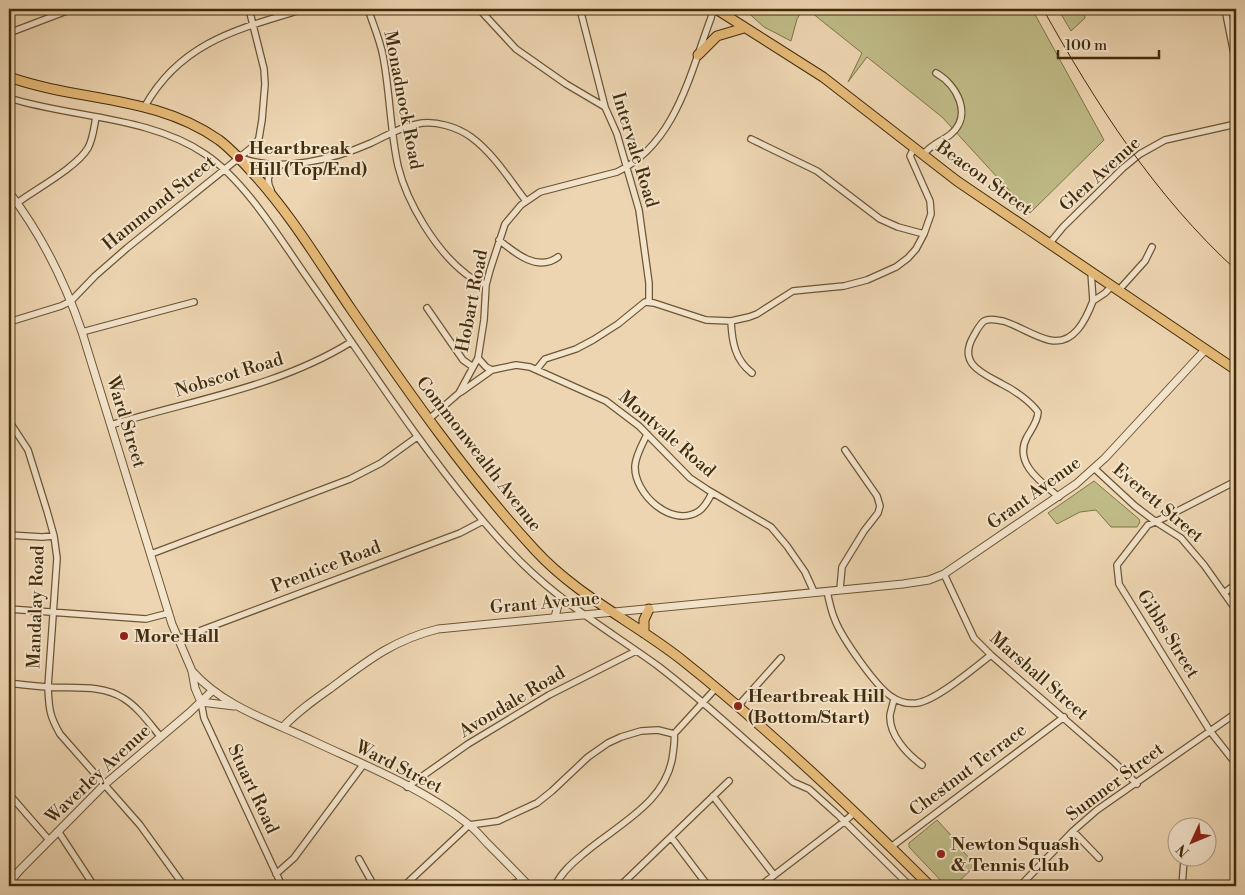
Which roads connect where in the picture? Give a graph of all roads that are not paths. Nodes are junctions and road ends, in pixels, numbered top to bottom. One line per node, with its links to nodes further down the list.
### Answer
1 (72, 9): 11 (street)
2 (249, 9): 9 (street, Hammond Street)
3 (304, 9): 9 (street)
4 (368, 9): 22 (street, Monadnock Road)
5 (479, 9): 19 (street)
6 (580, 9): 19 (street, Intervale Road)
7 (714, 9): 10 (main road, Beacon Street); 13 (street, Hobart Road)
8 (1225, 9): 12 (street)
9 (254, 25): 18 (street); 26 (street, Hammond Street)
10 (744, 28): 13 (main road); 24 (main road, Beacon Street)
11 (9, 33)
12 (1234, 34): 14 (street)
13 (698, 55): 28 (street, Hobart Road)
14 (1236, 64)
15 (936, 73): 25 (street)
16 (9, 77): 18 (main road, Commonwealth Avenue)
17 (9, 98): 20 (street, Commonwealth Avenue)
18 (145, 106): 26 (main road, Commonwealth Avenue)
19 (605, 107): 28 (street, Intervale Road)
20 (96, 117): 29 (street, Commonwealth Avenue); 32 (street)
21 (1236, 124): 36 (street, Glen Avenue)
22 (392, 132): 27 (street); 31 (street); 40 (street, Monadnock Road)
23 (751, 139): 34 (street)
24 (914, 148): 25 (main road, Beacon Street); 34 (street)
25 (923, 155): 36 (main road, Beacon Street)
26 (240, 158): 27 (street); 29 (street, Hammond Street); 33 (main road, Commonwealth Avenue)
27 (284, 164): 33 (street)
28 (628, 167): 31 (street, Hobart Road); 45 (street, Intervale Road)
29 (224, 169): 42 (street, Hammond Street); 50 (street, Commonwealth Avenue)
30 (9, 193): 32 (street, Ward Street)
31 (526, 201): 35 (street, Hobart Road)
32 (17, 202): 42 (street, Ward Street)
33 (280, 204): 59 (main road, Commonwealth Avenue)
34 (924, 234): 47 (street)
35 (500, 240): 38 (street); 40 (street, Hobart Road)
36 (1049, 244): 39 (main road, Beacon Street)
37 (1152, 247): 41 (street)
38 (558, 257)
39 (1091, 272): 41 (main road, Beacon Street); 43 (street)
40 (486, 285): 52 (street, Hobart Road)
41 (1115, 288): 43 (street); 51 (main road, Beacon Street)
42 (71, 301): 48 (street); 49 (street, Ward Street)
43 (1093, 301): 68 (street)
44 (194, 302): 49 (street)
45 (649, 302): 47 (street); 54 (street)
46 (427, 308): 53 (street)
47 (731, 321): 57 (street)
48 (9, 322)
49 (82, 332): 61 (street, Ward Street)
50 (351, 342): 61 (street, Nobscot Road); 63 (street, Commonwealth Avenue)
51 (1205, 350): 56 (main road, Beacon Street); 65 (street, Grant Avenue)
52 (478, 358): 53 (street, Hobart Road); 55 (street)
53 (473, 367): 58 (street, Hobart Road)
54 (537, 369): 55 (street, Montvale Road); 62 (street, Montvale Road)
55 (492, 370): 58 (street, Montvale Road)
56 (1236, 370)
57 (752, 373)
58 (459, 393): 59 (street, Hobart Road)
59 (428, 420): 84 (main road, Commonwealth Avenue)
60 (9, 423): 72 (street, Mandalay Road)
61 (112, 426): 73 (street, Ward Street)
62 (647, 434): 67 (street, Montvale Road); 67 (street)
63 (416, 436): 69 (street, Commonwealth Avenue); 73 (street)
64 (845, 450): 76 (street)
65 (1094, 468): 68 (street, Grant Avenue); 70 (street, Everett Street)
66 (1236, 481): 70 (street, Gibbs Street)
67 (712, 493): 78 (street, Montvale Road)
68 (1059, 497): 74 (street, Grant Avenue)
69 (483, 521): 80 (street, Commonwealth Avenue); 90 (street, Prentice Road)
70 (1156, 522): 79 (street, Everett Street); 107 (street, Gibbs Street)
71 (9, 535): 72 (street)
72 (54, 536): 85 (street, Mandalay Road)
73 (151, 554): 86 (street, Ward Street)
74 (944, 574): 76 (street, Grant Avenue); 92 (street, Marshall Street)
75 (1236, 584): 79 (street)
76 (840, 589): 77 (street, Grant Avenue)
77 (827, 591): 78 (street, Grant Avenue); 99 (street)
78 (814, 592): 81 (street, Grant Avenue)
79 (1224, 593): 83 (street, Everett Street)
80 (560, 597): 87 (street, Commonwealth Avenue); 88 (street)
81 (649, 608): 84 (street, Grant Avenue); 89 (main road)
82 (9, 610): 85 (street)
83 (1236, 610)
84 (612, 611): 87 (street, Grant Avenue); 89 (main road, Commonwealth Avenue)
85 (54, 613): 86 (street); 96 (street, Mandalay Road)
86 (169, 614): 90 (street, Ward Street)
87 (584, 614): 88 (street, Grant Avenue); 91 (street, Commonwealth Avenue)
88 (555, 617): 106 (street, Grant Avenue)
89 (644, 633): 97 (main road, Commonwealth Avenue)
90 (178, 639): 94 (street, Ward Street)
91 (636, 651): 101 (street, Commonwealth Avenue); 117 (street, Avondale Road)
92 (991, 655): 99 (street); 105 (street, Marshall Street)
93 (781, 658): 103 (street)
94 (192, 671): 98 (street, Ward Street); 100 (street, Ward Street)
95 (9, 684): 96 (street)
96 (48, 687): 109 (street); 116 (street, Mandalay Road)
97 (716, 688): 101 (street); 103 (main road, Commonwealth Avenue)
98 (212, 691): 100 (street, Waverley Avenue); 102 (street, Ward Street)
99 (894, 699): 112 (street)
100 (201, 702): 102 (street, Ward Street); 109 (street, Waverley Avenue); 132 (street, Stuart Road)
101 (703, 704): 108 (street); 118 (street, Commonwealth Avenue)
102 (234, 706): 106 (street, Ward Street)
103 (738, 706): 113 (main road, Commonwealth Avenue)
104 (1236, 713): 107 (street, Sumner Street)
105 (1064, 717): 115 (street, Marshall Street); 128 (street, Chestnut Terrace)
106 (283, 727): 111 (street, Ward Street)
107 (1210, 731): 110 (street, Gibbs Street); 115 (street, Sumner Street)
108 (674, 734): 123 (street); 143 (street)
109 (160, 736): 116 (street, Waverley Avenue)
110 (1236, 764)
111 (363, 765): 117 (street, Ward Street); 132 (street)
112 (922, 765)
113 (819, 778): 118 (street); 121 (main road, Commonwealth Avenue)
114 (729, 781): 120 (street)
115 (1137, 784): 125 (street, Sumner Street)
116 (104, 785): 124 (street, Waverley Avenue); 137 (street, Mandalay Road)
117 (407, 787): 123 (street, Ward Street)
118 (810, 789): 122 (street, Commonwealth Avenue)
119 (9, 794): 127 (street)
120 (713, 796): 126 (street); 133 (street)
121 (855, 812): 122 (street); 128 (main road, Commonwealth Avenue)
122 (845, 821): 133 (street); 147 (street, Commonwealth Avenue)
123 (469, 825): 134 (street, Ward Street); 140 (street)
124 (58, 831): 127 (street, Waverley Avenue); 136 (street)
125 (1073, 832): 130 (street); 149 (street, Sumner Street)
126 (671, 837): 144 (street); 145 (street)
127 (49, 840): 135 (street, Waverley Avenue)
128 (891, 847): 148 (main road, Commonwealth Avenue)
129 (359, 858): 139 (street)
130 (1099, 858)
131 (1183, 868): 150 (street)
132 (276, 874): 138 (street, Stuart Road)
133 (774, 876): 146 (street)
134 (523, 880): 141 (street); 142 (street, Ward Street)
135 (10, 885)
136 (94, 886)
137 (184, 886)
138 (282, 886)
139 (374, 886)
140 (404, 886)
141 (507, 886)
142 (529, 886)
143 (555, 886)
144 (620, 886)
145 (708, 886)
146 (760, 886)
147 (910, 886)
148 (930, 886)
149 (1020, 886)
150 (1182, 886)

